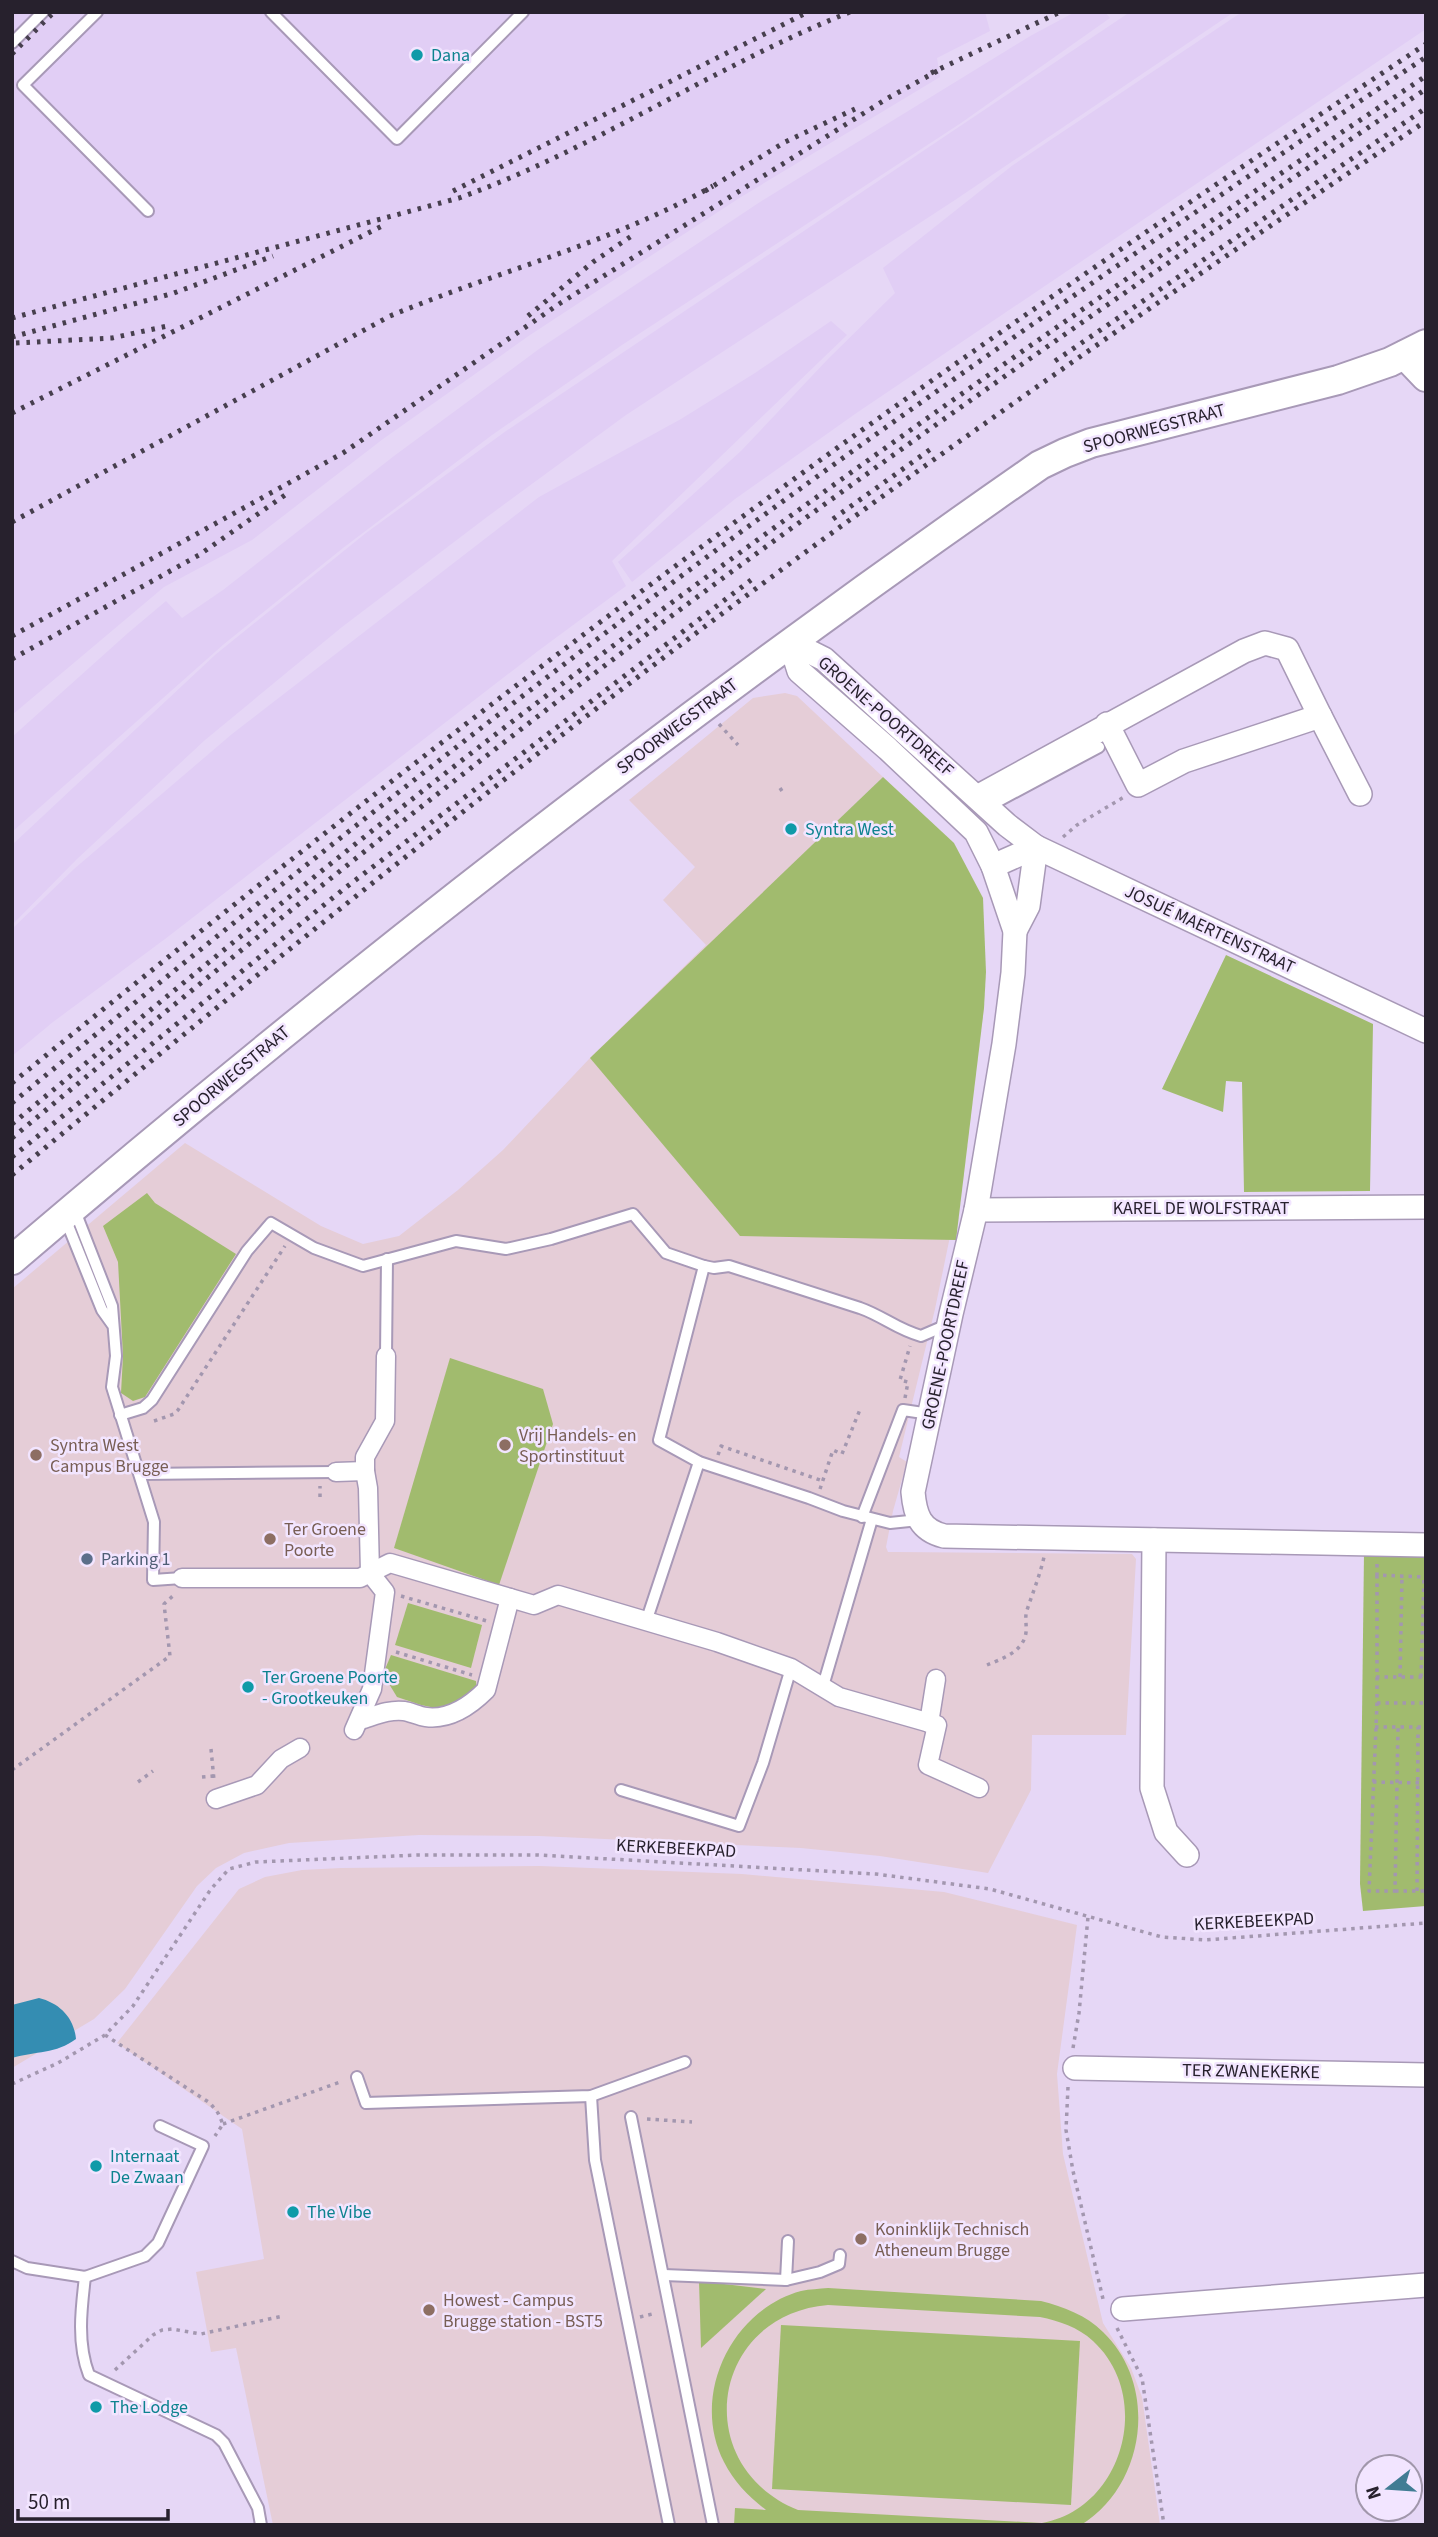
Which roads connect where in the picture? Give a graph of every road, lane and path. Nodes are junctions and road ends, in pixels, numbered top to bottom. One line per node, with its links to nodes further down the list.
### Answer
1 (43, 12): 5 (lane)
2 (97, 12): 6 (lane)
3 (271, 12): 4 (lane)
4 (523, 12)
5 (12, 43)
6 (148, 211)
7 (1415, 349): 8 (street); 9 (street, SPOORWEGSTRAAT)
8 (1426, 377)
9 (790, 642): 10 (street, GROENE-POORTDREEF); 13 (street, GROENE-POORTDREEF); 24 (street, SPOORWEGSTRAAT)
10 (880, 709): 13 (street); 17 (street, GROENE-POORTDREEF)
11 (1320, 716): 12 (street); 15 (street); 16 (street)
12 (1107, 724): 15 (street); 17 (street)
13 (864, 727): 19 (street, GROENE-POORTDREEF)
14 (1099, 747): 17 (lane)
15 (1138, 785): 18 (path)
16 (1360, 794)
17 (982, 802): 18 (street, GROENE-POORTDREEF)
18 (1041, 849): 19 (street); 20 (street, GROENE-POORTDREEF); 21 (street, JOSUÉ MAERTENSTRAAT)
19 (993, 866): 20 (street, GROENE-POORTDREEF)
20 (1015, 932): 23 (street, GROENE-POORTDREEF)
21 (1426, 1031)
22 (1426, 1206): 23 (street, KAREL DE WOLFSTRAAT)
23 (976, 1210): 29 (street, GROENE-POORTDREEF)
24 (69, 1212): 27 (street, SPOORWEGSTRAAT); 35 (lane)
25 (292, 1236): 26 (lane); 35 (lane); 36 (path)
26 (387, 1259): 28 (lane); 31 (lane)
27 (12, 1260)
28 (704, 1266): 30 (lane); 37 (lane)
29 (948, 1324): 30 (lane); 34 (street, GROENE-POORTDREEF)
30 (914, 1334): 33 (path)
31 (386, 1356): 39 (street)
32 (861, 1407): 42 (path)
33 (903, 1410): 34 (lane); 44 (lane)
34 (930, 1414): 45 (street, GROENE-POORTDREEF)
35 (120, 1415): 36 (lane)
36 (125, 1430): 41 (lane)
37 (699, 1462): 38 (lane); 57 (lane)
38 (714, 1467): 42 (path); 43 (lane)
39 (365, 1471): 40 (street); 50 (street)
40 (335, 1472): 41 (lane)
41 (139, 1474): 54 (lane)
42 (823, 1481): 43 (path)
43 (816, 1501): 44 (lane)
44 (867, 1518): 45 (lane); 67 (lane)
45 (919, 1520): 46 (street)
46 (1045, 1538): 47 (street); 60 (path)
47 (1154, 1540): 48 (street); 89 (street)
48 (1377, 1544): 49 (street); 51 (path)
49 (1426, 1545)
50 (370, 1573): 54 (street); 55 (street); 56 (street)
51 (1377, 1576): 52 (path); 62 (path)
52 (1402, 1576): 53 (path); 63 (path)
53 (1425, 1577): 64 (path)
54 (188, 1578): 77 (path)
55 (385, 1592): 58 (path); 59 (street)
56 (510, 1598): 57 (street); 58 (street)
57 (646, 1622): 61 (street)
58 (503, 1626): 65 (street)
59 (377, 1647): 65 (path); 65 (street)
60 (987, 1665)
61 (791, 1668): 67 (street); 87 (lane)
62 (1377, 1677): 63 (path); 68 (path)
63 (1400, 1677): 64 (path)
64 (1423, 1677)
65 (489, 1679)
66 (936, 1679): 70 (street)
67 (823, 1686): 70 (street)
68 (1377, 1703): 69 (path); 71 (path)
69 (1426, 1703)
70 (929, 1723): 86 (street)
71 (1375, 1727): 72 (path); 82 (path)
72 (1398, 1727): 73 (path); 83 (path)
73 (1418, 1727): 74 (path); 84 (path)
74 (1426, 1727)
75 (300, 1748): 88 (street)
76 (211, 1749): 79 (path)
77 (12, 1770)
78 (153, 1771): 81 (path)
79 (214, 1776): 80 (path); 88 (path)
80 (202, 1777)
81 (138, 1782)
82 (1373, 1782): 83 (path); 90 (path)
83 (1396, 1782): 84 (path); 90 (path)
84 (1417, 1783): 85 (path); 91 (path)
85 (1426, 1783)
86 (979, 1788)
87 (621, 1790)
88 (216, 1799)
89 (1187, 1855)
90 (1395, 1891): 91 (path)
91 (1417, 1891): 92 (path)
92 (1426, 1891)
93 (1088, 1917): 94 (path, KERKEBEEKPAD); 95 (path, KERKEBEEKPAD); 97 (path)
94 (1426, 1923)
95 (105, 2035): 100 (path, KERKEBEEKPAD); 104 (path)
96 (685, 2062): 101 (lane)
97 (1072, 2067): 98 (street, TER ZWANEKERKE); 115 (path)
98 (1426, 2075)
99 (356, 2077): 101 (lane); 104 (path)
100 (12, 2084)
101 (591, 2096): 117 (lane)
102 (631, 2118): 103 (path); 110 (lane)
103 (692, 2122)
104 (223, 2124): 106 (path)
105 (160, 2126): 106 (lane)
106 (203, 2146): 111 (lane)
107 (788, 2241): 112 (lane)
108 (840, 2255): 112 (lane)
109 (12, 2261): 111 (lane)
110 (664, 2275): 112 (lane); 114 (lane)
111 (85, 2277): 118 (lane)
112 (786, 2280)
113 (1426, 2285): 115 (street)
114 (671, 2309): 117 (path); 121 (lane)
115 (1115, 2314): 122 (path)
116 (283, 2316): 118 (path)
117 (627, 2319): 120 (lane)
118 (104, 2382): 119 (lane)
119 (261, 2525)
120 (669, 2525)
121 (713, 2525)
122 (1164, 2525)

